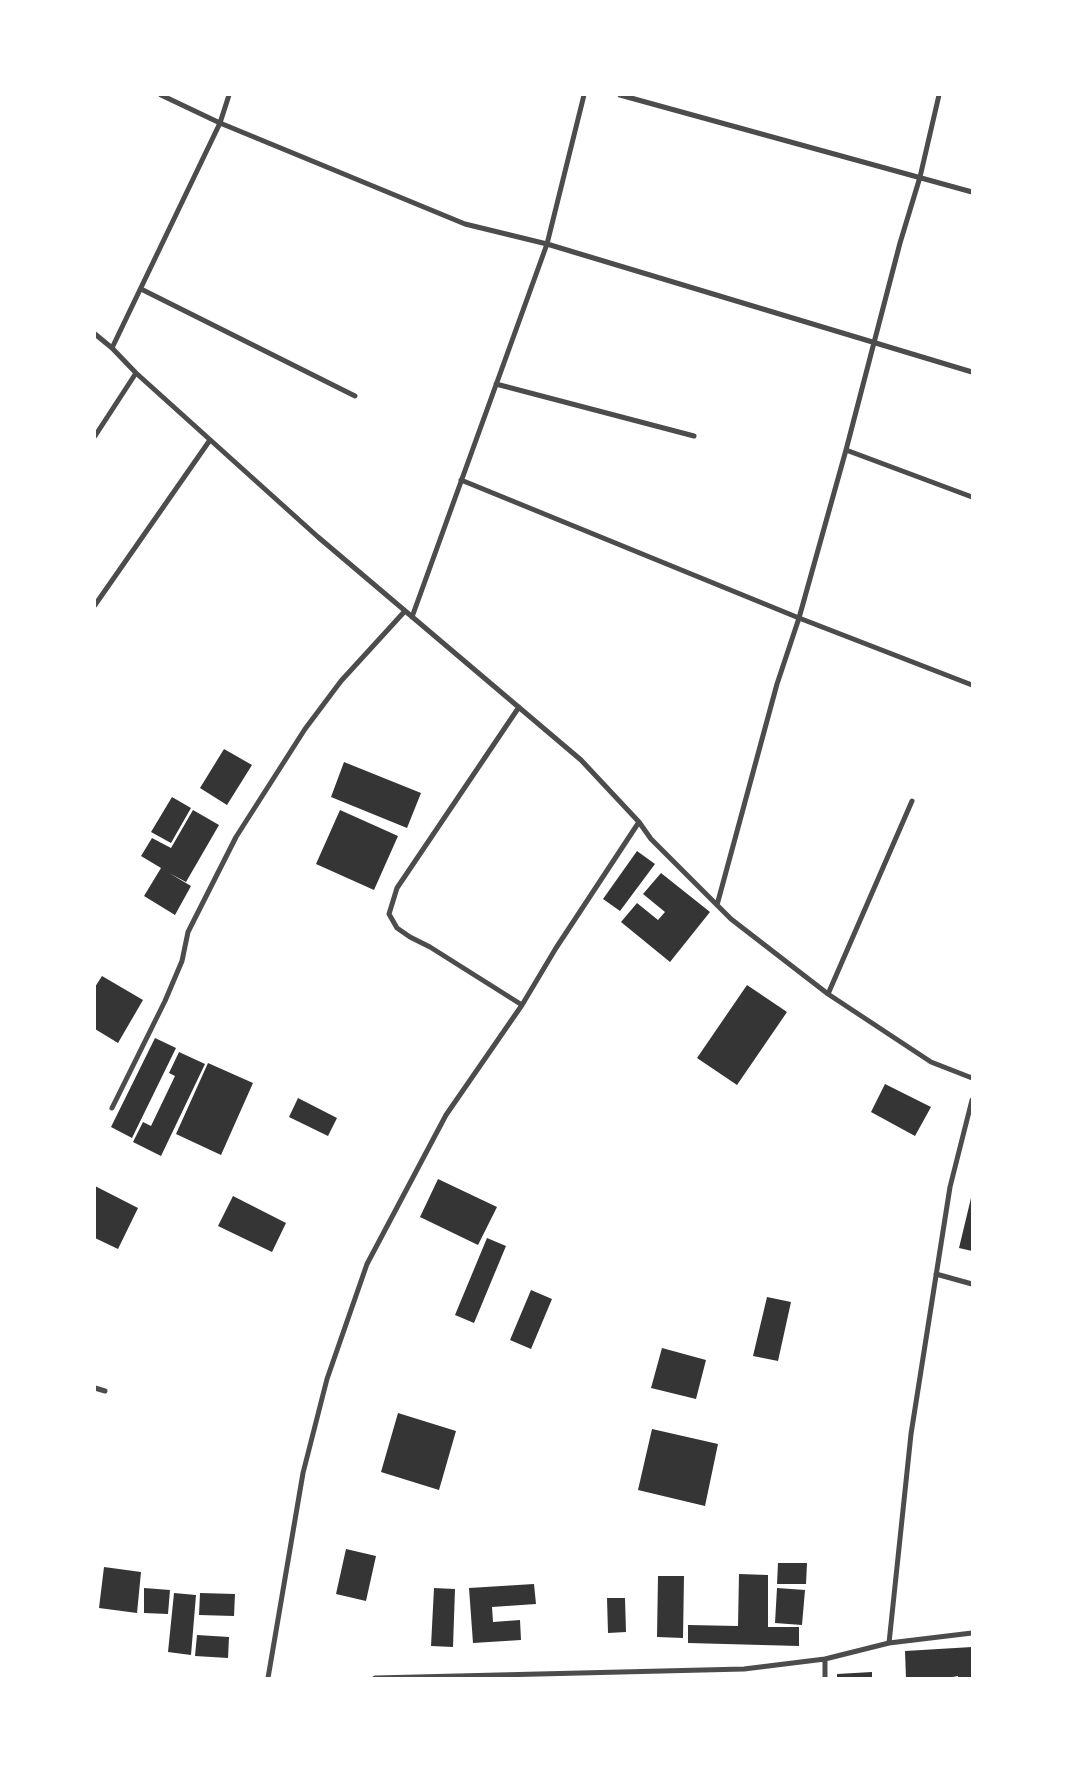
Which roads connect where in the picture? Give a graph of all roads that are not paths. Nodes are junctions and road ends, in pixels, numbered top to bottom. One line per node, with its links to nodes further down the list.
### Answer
1 (161, 95): 6 (street)
2 (229, 95): 6 (street)
3 (584, 95): 9 (street)
4 (620, 95): 7 (street)
5 (940, 95): 7 (street)
6 (220, 122): 9 (street); 10 (street)
7 (920, 177): 8 (street); 12 (street)
8 (972, 192)
9 (547, 244): 12 (street); 16 (street)
10 (141, 289): 13 (street); 17 (street)
11 (95, 334): 13 (street)
12 (873, 343): 14 (street); 21 (street)
13 (112, 348): 15 (street)
14 (972, 372)
15 (136, 373): 18 (street); 20 (street)
16 (496, 384): 19 (street); 22 (street)
17 (355, 396)
18 (95, 436)
19 (694, 436)
20 (210, 440): 24 (street); 25 (street)
21 (846, 450): 23 (street); 27 (street)
22 (461, 480): 26 (street); 27 (street)
23 (972, 497)
24 (95, 605)
25 (405, 611): 26 (street); 37 (street)
26 (412, 617): 29 (street)
27 (799, 618): 28 (street); 32 (street)
28 (972, 685)
29 (519, 707): 31 (street); 34 (street)
30 (912, 801): 33 (street)
31 (639, 822): 32 (street); 34 (street)
32 (717, 905): 33 (street)
33 (828, 994): 35 (street)
34 (522, 1005): 45 (street)
35 (972, 1078)
36 (972, 1100): 38 (street)
37 (112, 1108)
38 (936, 1274): 39 (street); 43 (street)
39 (972, 1284)
40 (95, 1388): 41 (street)
41 (105, 1391)
42 (972, 1633): 43 (street)
43 (889, 1643): 44 (street)
44 (826, 1660): 46 (street); 47 (street)
45 (268, 1678)
46 (375, 1678)
47 (825, 1678)

